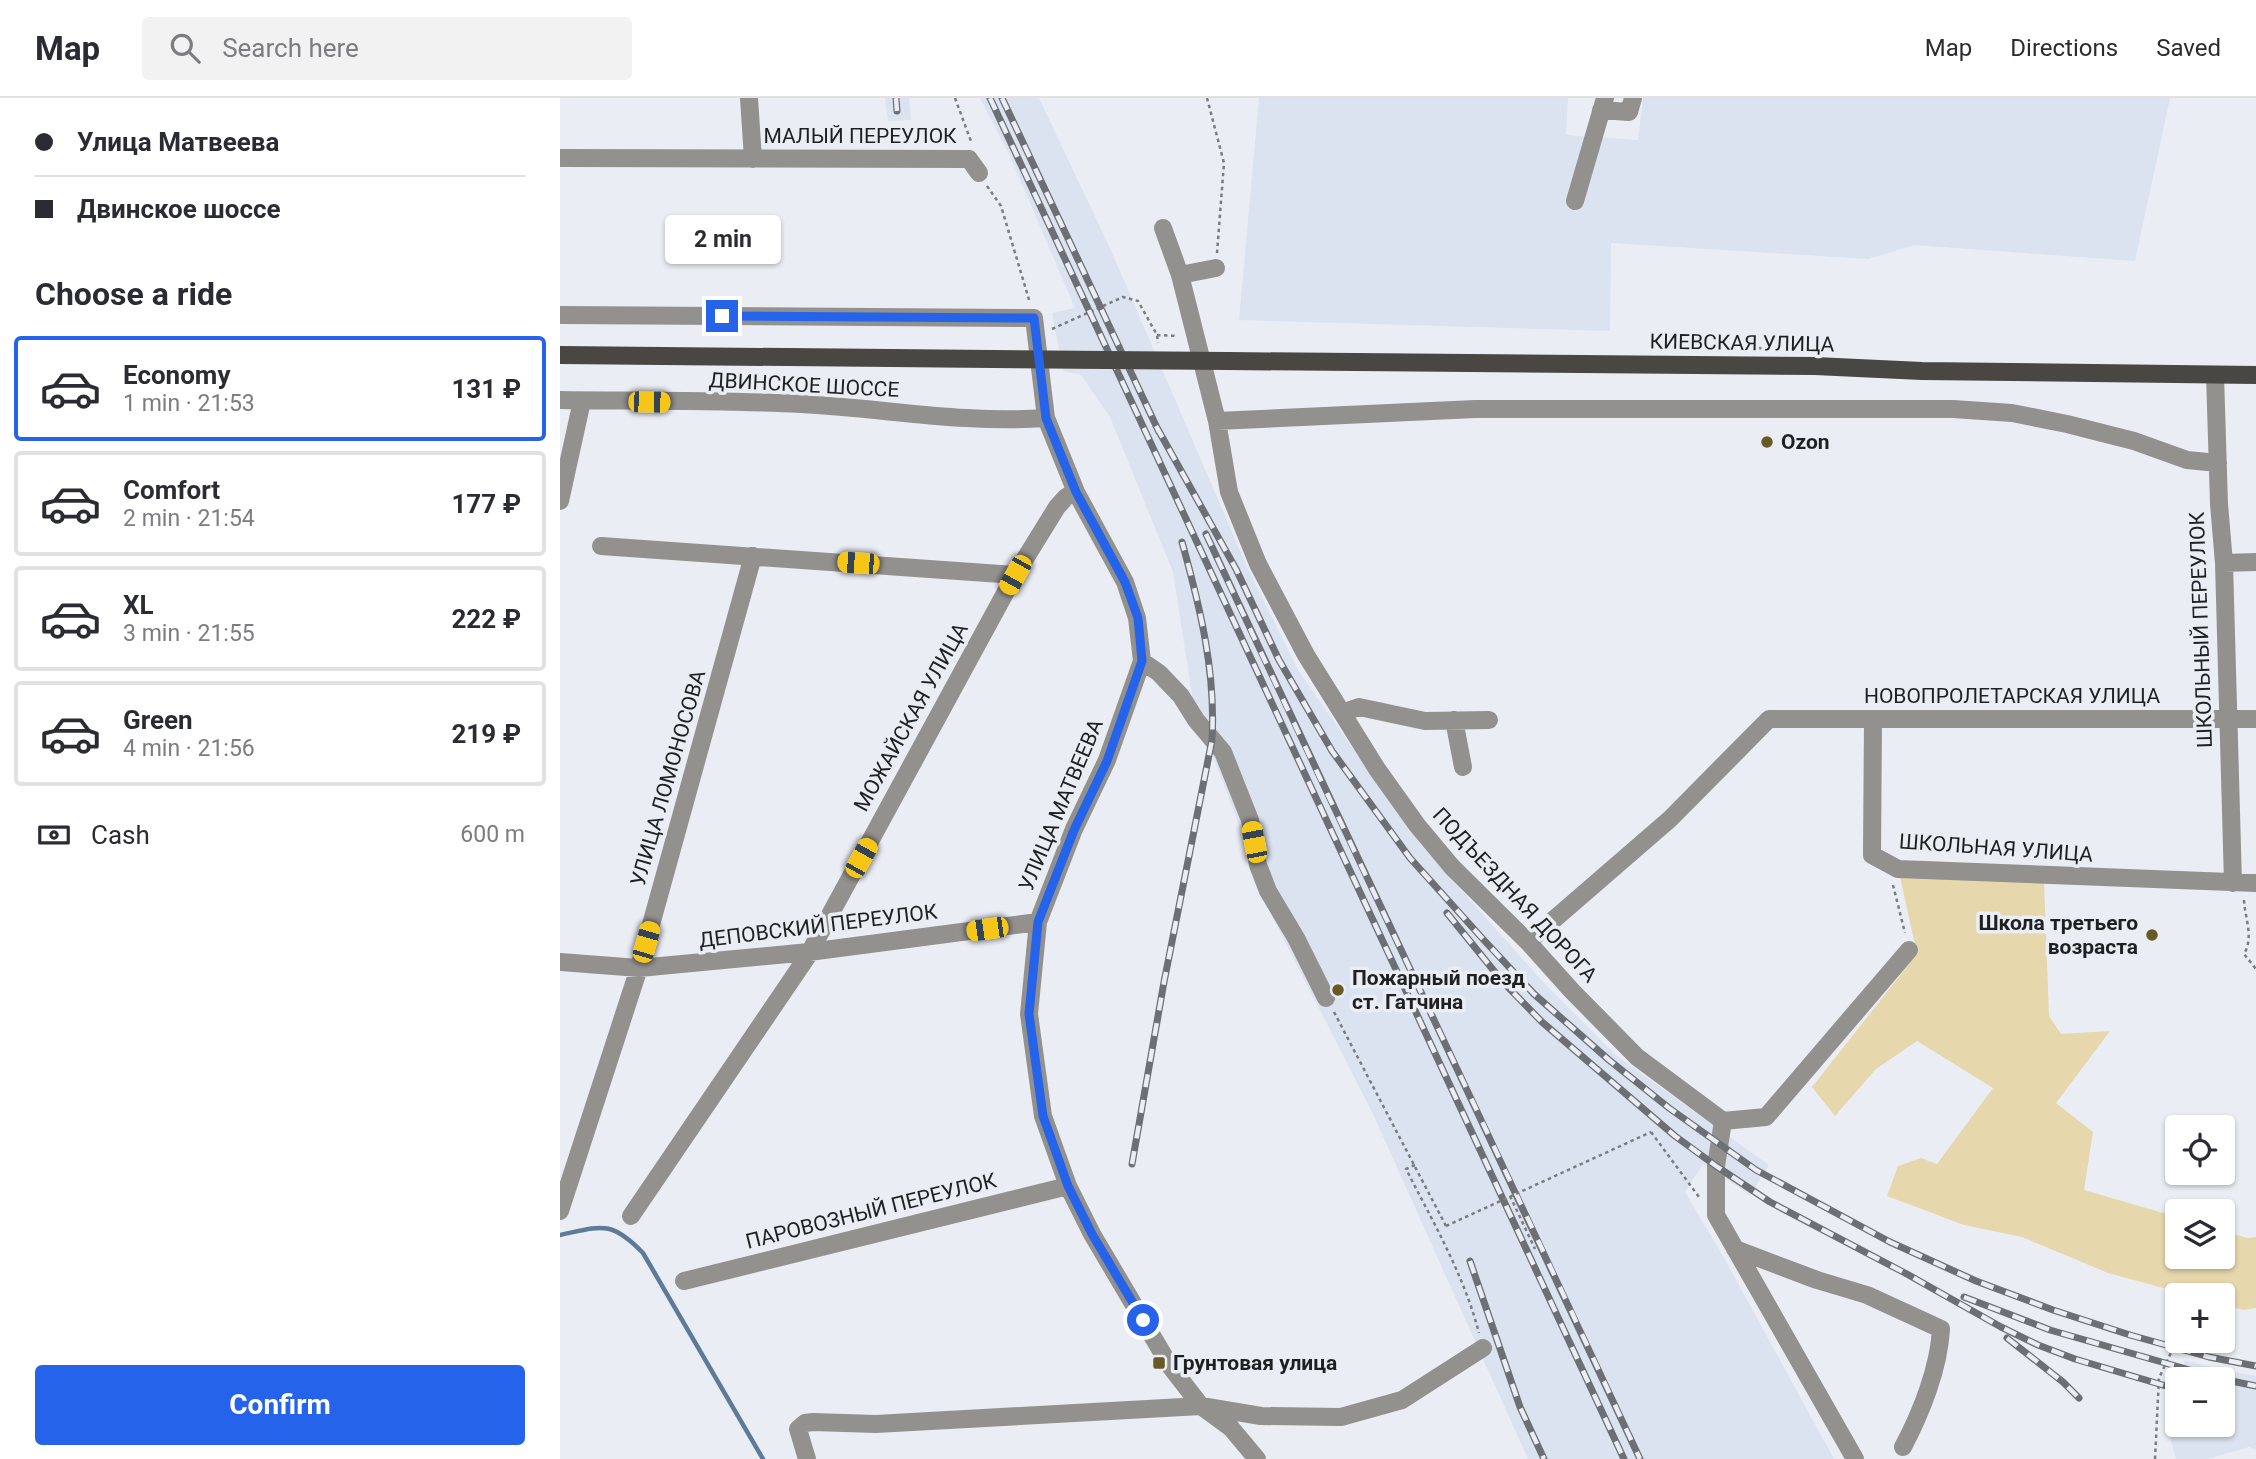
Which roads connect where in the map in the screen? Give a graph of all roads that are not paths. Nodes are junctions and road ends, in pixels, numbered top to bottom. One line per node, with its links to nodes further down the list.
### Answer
1 (750, 98): 5 (street)
2 (1633, 98): 3 (street)
3 (1603, 104): 7 (street)
4 (560, 158): 5 (street, МАЛЫЙ ПЕРЕУЛОК)
5 (753, 159): 6 (street, МАЛЫЙ ПЕРЕУЛОК)
6 (979, 173)
7 (1575, 201)
8 (1163, 228): 10 (street, ПОДЪЕЗДНАЯ ДОРОГА)
9 (1216, 268): 10 (street)
10 (1180, 275): 19 (street, ПОДЪЕЗДНАЯ ДОРОГА)
11 (560, 315): 18 (street)
12 (560, 355): 13 (main road, ДВИНСКОЕ ШОССЕ, bridge)
13 (1227, 361): 14 (main road, КИЕВСКАЯ УЛИЦА)
14 (2215, 375): 15 (main road, КИЕВСКАЯ УЛИЦА); 20 (street, ШКОЛЬНЫЙ ПЕРЕУЛОК)
15 (2256, 375)
16 (560, 400): 17 (street, ДВИНСКОЕ ШОССЕ)
17 (582, 401): 18 (street, ДВИНСКОЕ ШОССЕ); 22 (street)
18 (1046, 418): 21 (street, УЛИЦА МАТВЕЕВА)
19 (1217, 421): 20 (street); 29 (street, ПОДЪЕЗДНАЯ ДОРОГА)
20 (2218, 463): 26 (street, ШКОЛЬНЫЙ ПЕРЕУЛОК)
21 (1076, 492): 27 (street, МОЖАЙСКАЯ УЛИЦА); 28 (street, УЛИЦА МАТВЕЕВА)
22 (560, 501)
23 (601, 546): 24 (street)
24 (753, 555): 27 (street); 42 (street, УЛИЦА ЛОМОНОСОВА)
25 (2256, 562): 26 (street)
26 (2224, 563): 31 (street, ШКОЛЬНЫЙ ПЕРЕУЛОК)
27 (1015, 575): 40 (street, МОЖАЙСКАЯ УЛИЦА)
28 (1142, 661): 37 (street, УЛИЦА МАТВЕЕВА); 43 (street)
29 (1342, 713): 33 (street); 38 (street, ПОДЪЕЗДНАЯ ДОРОГА)
30 (1872, 719): 31 (street, НОВОПРОЛЕТАРСКАЯ УЛИЦА); 36 (street, ШКОЛЬНАЯ УЛИЦА); 38 (street, НОВОПРОЛЕТАРСКАЯ УЛИЦА)
31 (2227, 719): 32 (street, НОВОПРОЛЕТАРСКАЯ УЛИЦА); 36 (street, ШКОЛЬНЫЙ ПЕРЕУЛОК)
32 (2256, 719)
33 (1454, 720): 34 (street); 35 (street)
34 (1489, 720)
35 (1464, 767)
36 (2244, 883)
37 (1038, 922): 40 (street, ДЕПОВСКИЙ ПЕРЕУЛОК); 45 (street, УЛИЦА МАТВЕЕВА)
38 (1528, 942): 44 (street, ПОДЪЕЗДНАЯ ДОРОГА)
39 (1909, 950): 44 (street)
40 (809, 953): 42 (street, ДЕПОВСКИЙ ПЕРЕУЛОК); 47 (street, МОЖАЙСКАЯ УЛИЦА)
41 (560, 962): 42 (street, ДЕПОВСКИЙ ПЕРЕУЛОК)
42 (639, 968): 46 (street, УЛИЦА ЛОМОНОСОВА)
43 (1326, 998)
44 (1723, 1121): 48 (street)
45 (1068, 1186): 49 (street, ПАРОВОЗНЫЙ ПЕРЕУЛОК); 51 (street, УЛИЦА МАТВЕЕВА)
46 (560, 1211)
47 (631, 1216)
48 (1735, 1249): 52 (street); 55 (street)
49 (684, 1281)
50 (1483, 1348): 51 (street)
51 (1201, 1406): 53 (street); 54 (street, УЛИЦА МАТВЕЕВА)
52 (1903, 1447)
53 (807, 1459)
54 (1257, 1459)
55 (1855, 1459)

